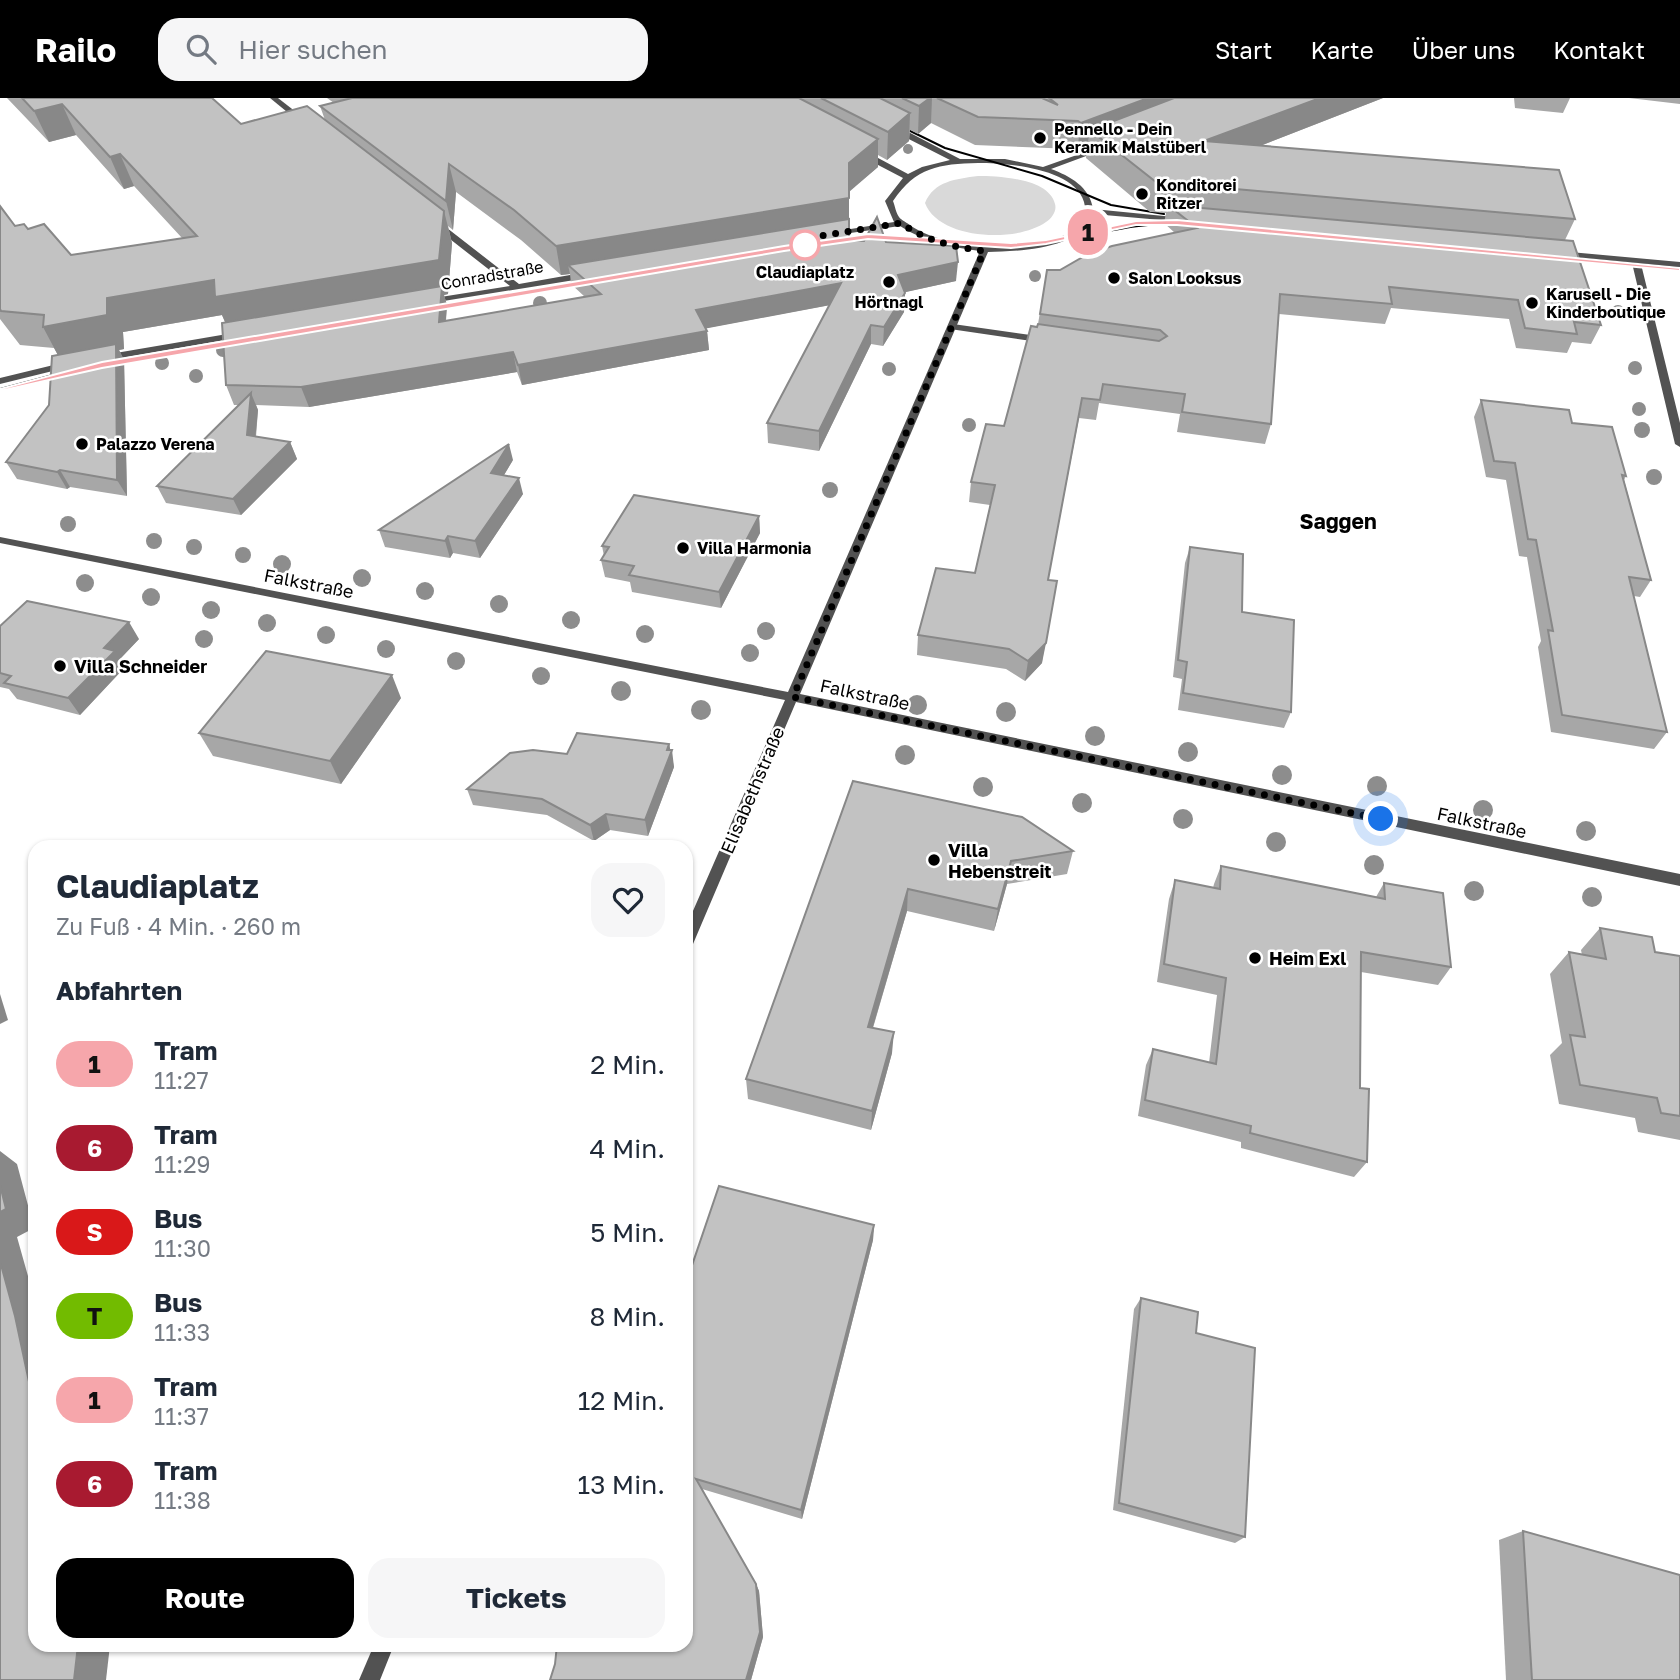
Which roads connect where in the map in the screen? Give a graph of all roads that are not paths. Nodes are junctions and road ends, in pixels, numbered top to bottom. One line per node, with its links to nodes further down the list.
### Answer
1 (274, 98): 3 (street)
2 (887, 124): 6 (street)
3 (318, 132)
4 (1105, 145): 7 (street)
5 (852, 148): 8 (street)
6 (959, 162): 7 (street); 8 (street)
7 (1044, 169): 9 (street)
8 (908, 177): 12 (street)
9 (1090, 211): 11 (street); 14 (street)
10 (428, 217): 19 (street)
11 (1198, 221)
12 (901, 223): 13 (street); 14 (street)
13 (822, 236)
14 (984, 251): 21 (street, Elisabethstraße)
15 (1554, 253): 16 (street)
16 (1636, 261): 17 (street); 27 (street)
17 (1680, 265)
18 (594, 274): 19 (street, Conradstraße)
19 (517, 287): 20 (street, Conradstraße)
20 (421, 303)
21 (953, 327): 23 (street); 29 (street, Elisabethstraße)
22 (243, 334): 24 (street)
23 (1061, 342)
24 (92, 360)
25 (81, 362): 26 (street)
26 (2, 378)
27 (1680, 444)
28 (0, 540): 29 (street, Falkstraße)
29 (793, 697): 30 (street, Falkstraße); 31 (street, Elisabethstraße)
30 (1680, 880)
31 (693, 928)
32 (381, 1652): 33 (street)
33 (369, 1680)

